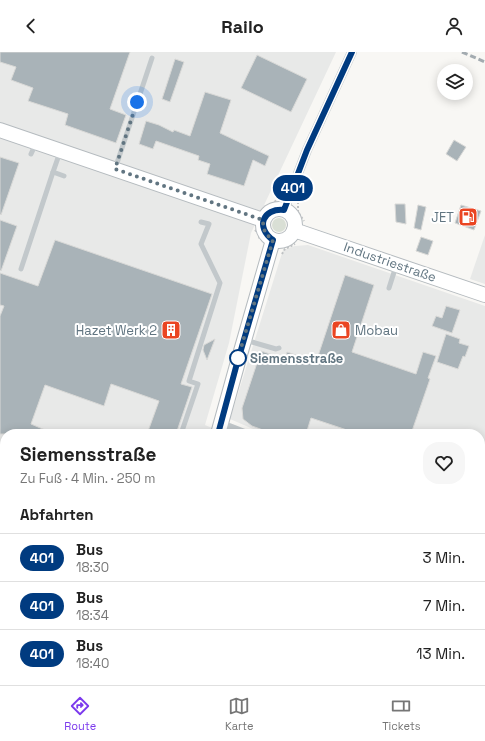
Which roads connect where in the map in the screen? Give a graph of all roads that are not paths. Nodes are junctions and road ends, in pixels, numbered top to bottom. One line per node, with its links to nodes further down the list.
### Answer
1 (352, 52): 8 (street)
2 (152, 58): 5 (lane)
3 (0, 130): 4 (street)
4 (60, 151): 5 (street); 6 (lane)
5 (115, 169): 9 (street)
6 (53, 172): 7 (lane); 14 (lane)
7 (64, 176)
8 (284, 210): 9 (street); 11 (street)
9 (263, 220): 12 (street)
10 (201, 222): 19 (lane)
11 (294, 230): 12 (street); 13 (street, Industriestraße)
12 (273, 240): 17 (street)
13 (397, 265): 15 (lane); 16 (street, Industriestraße)
14 (21, 269)
15 (389, 288)
16 (485, 295)
17 (244, 340): 18 (lane); 20 (street)
18 (279, 348)
19 (183, 429)
20 (220, 429)

